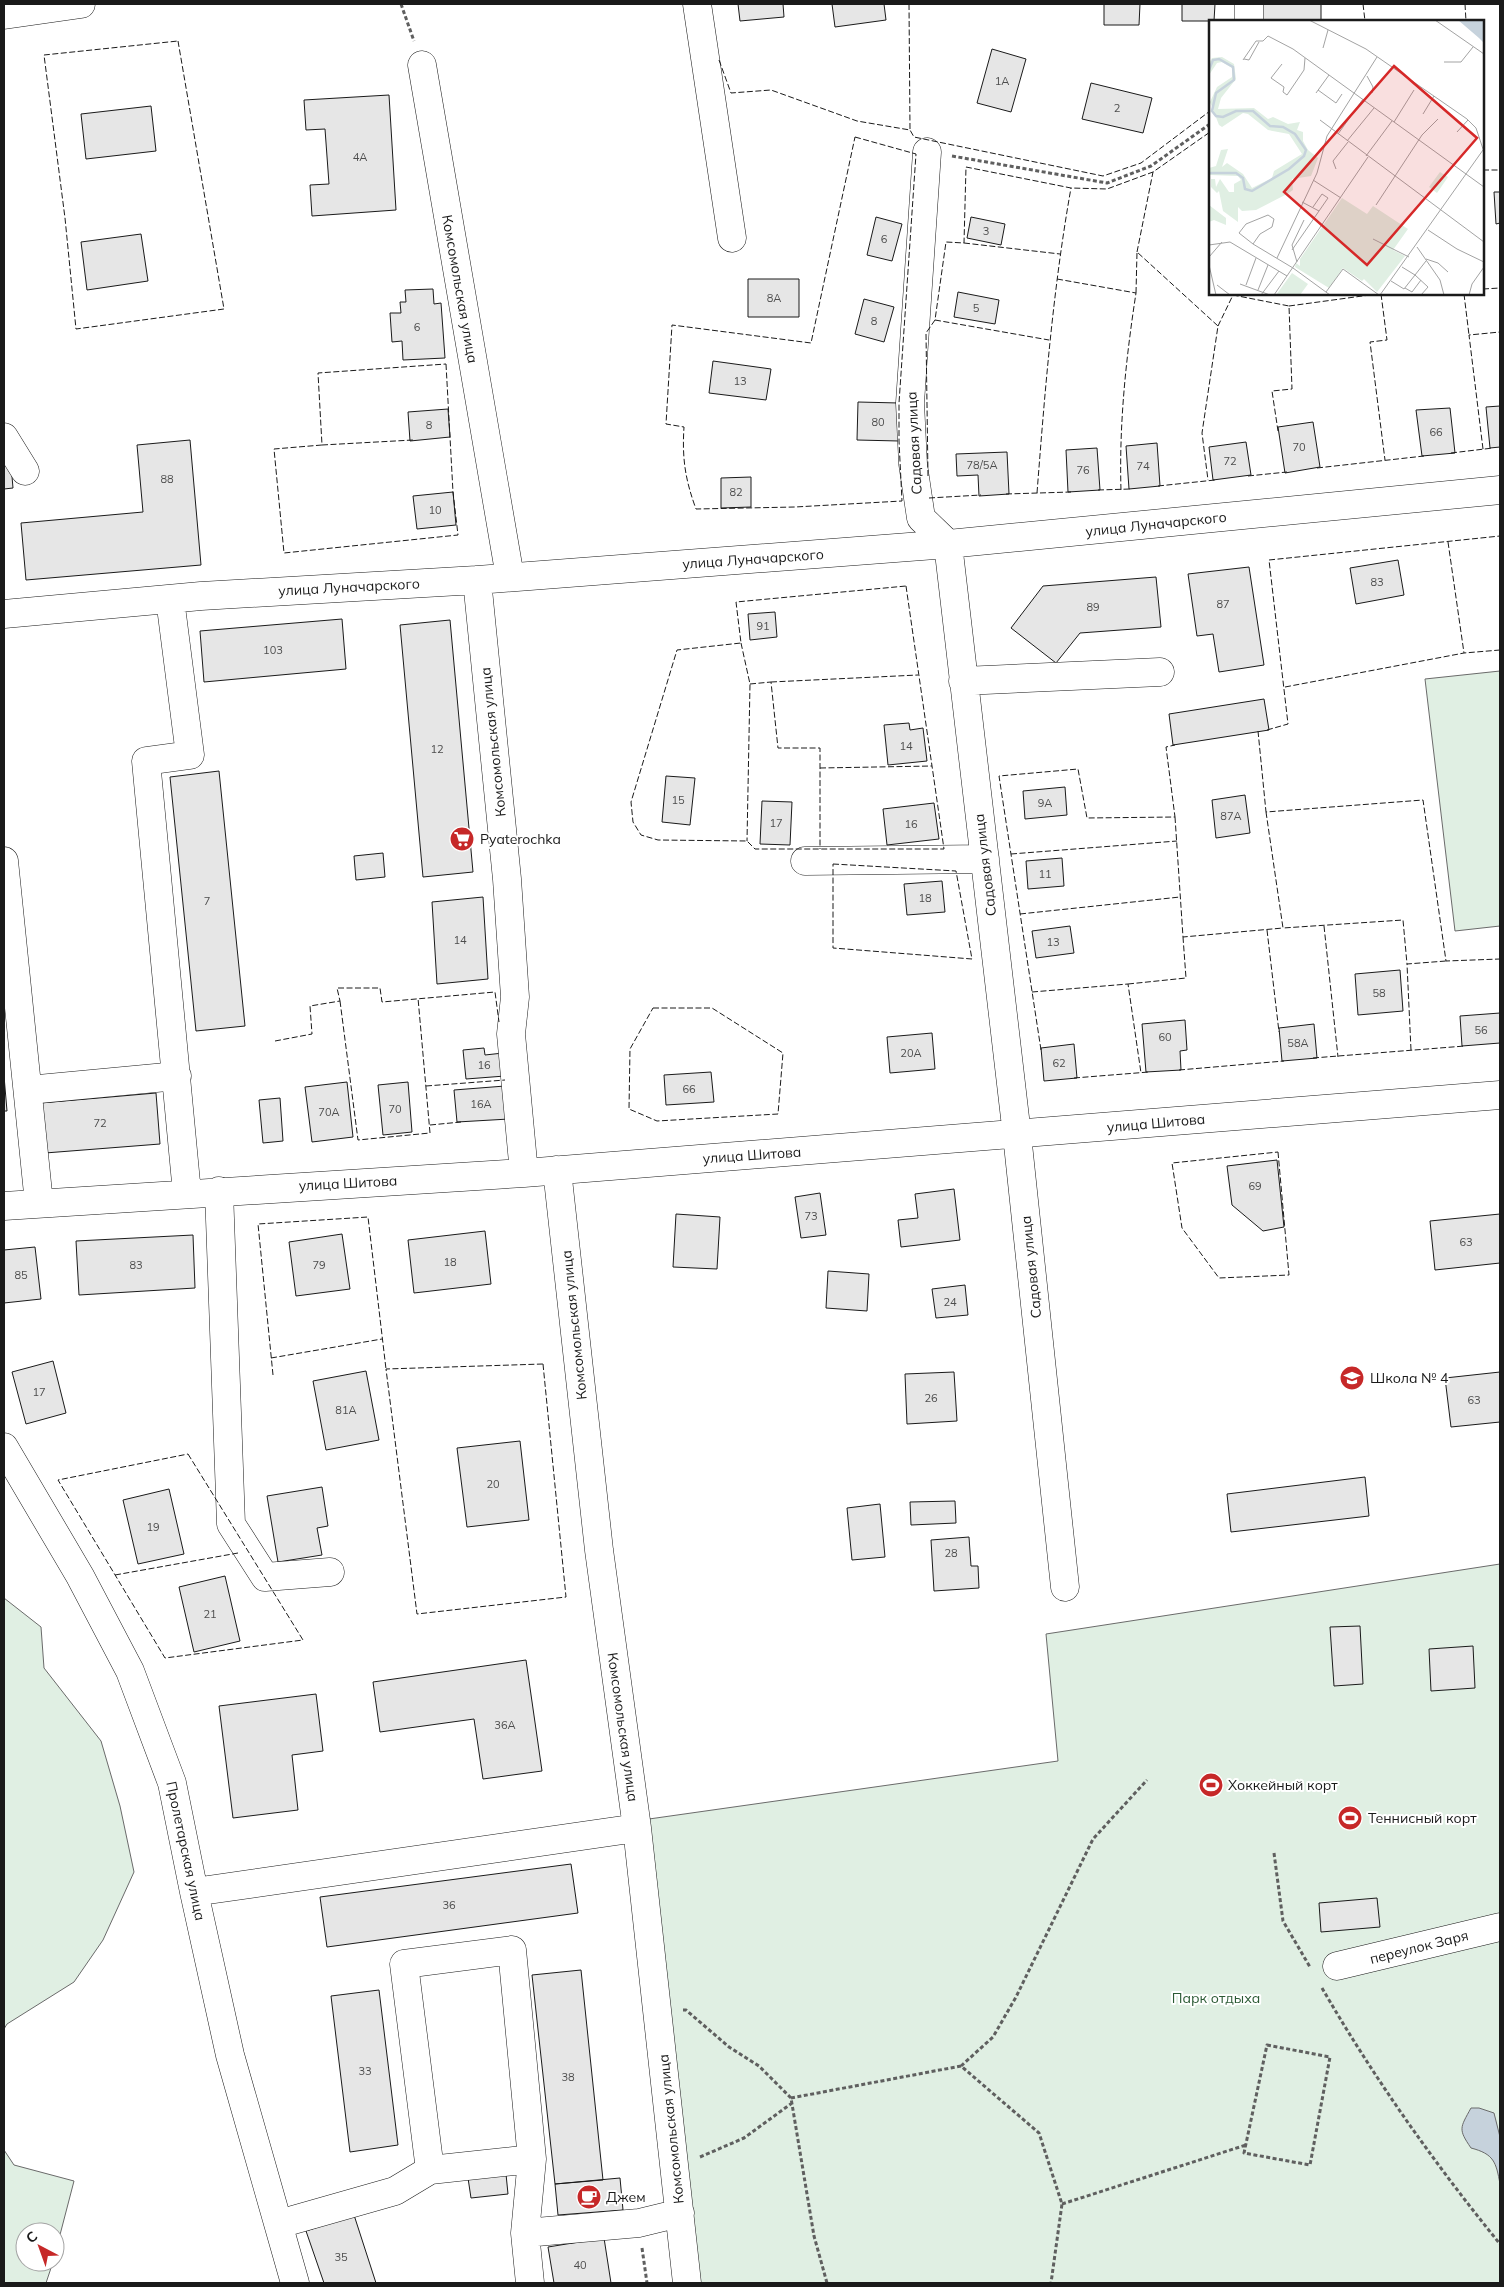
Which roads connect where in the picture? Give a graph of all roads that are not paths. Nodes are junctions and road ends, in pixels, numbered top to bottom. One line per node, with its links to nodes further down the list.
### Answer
1 (81, 4): 4 (street)
2 (697, 4): 8 (street)
3 (1250, 4): 5 (street)
4 (4, 15)
5 (1249, 20)
6 (422, 65): 13 (street, Комсомольская улица)
7 (927, 152): 12 (street, Садовая улица)
8 (732, 238)
9 (4, 437): 10 (street)
10 (25, 471)
11 (1500, 490): 12 (street, улица Луначарского)
12 (948, 544): 13 (street, улица Луначарского); 18 (street, Садовая улица)
13 (510, 577): 14 (street, улица Луначарского)
14 (477, 580): 15 (street, улица Луначарского); 27 (street, Комсомольская улица)
15 (170, 599): 16 (street, улица Луначарского); 22 (street)
16 (4, 614)
17 (1160, 672): 18 (street)
18 (964, 680): 19 (street, Садовая улица)
19 (984, 859): 21 (street); 25 (street, Садовая улица)
20 (4, 861): 23 (street)
21 (805, 861)
22 (177, 1076): 23 (street); 29 (street)
23 (28, 1090): 30 (street)
24 (1500, 1095): 25 (street, улица Шитова)
25 (1017, 1134): 26 (street, улица Шитова); 34 (street, Садовая улица)
26 (557, 1170): 27 (street, улица Шитова); 35 (street, Комсомольская улица)
27 (524, 1173): 28 (street, улица Шитова)
28 (219, 1191): 29 (street, улица Шитова); 33 (street)
29 (187, 1193): 30 (street, улица Шитова)
30 (39, 1203): 31 (street, улица Шитова)
31 (4, 1206)
32 (4, 1447): 36 (street, Пролетарская улица)
33 (330, 1572)
34 (1065, 1587)
35 (637, 1828): 36 (street); 41 (street, Комсомольская улица)
36 (194, 1892): 42 (street, Пролетарская улица)
37 (1500, 1927): 38 (street, переулок Заря)
38 (1322, 1973)
39 (532, 2158): 40 (street); 40 (street); 43 (street)
40 (430, 2170): 42 (street)
41 (680, 2213): 43 (street); 46 (street, Комсомольская улица)
42 (279, 2224): 44 (street, Пролетарская улица)
43 (525, 2233): 45 (street)
44 (295, 2283)
45 (530, 2283)
46 (687, 2283)

